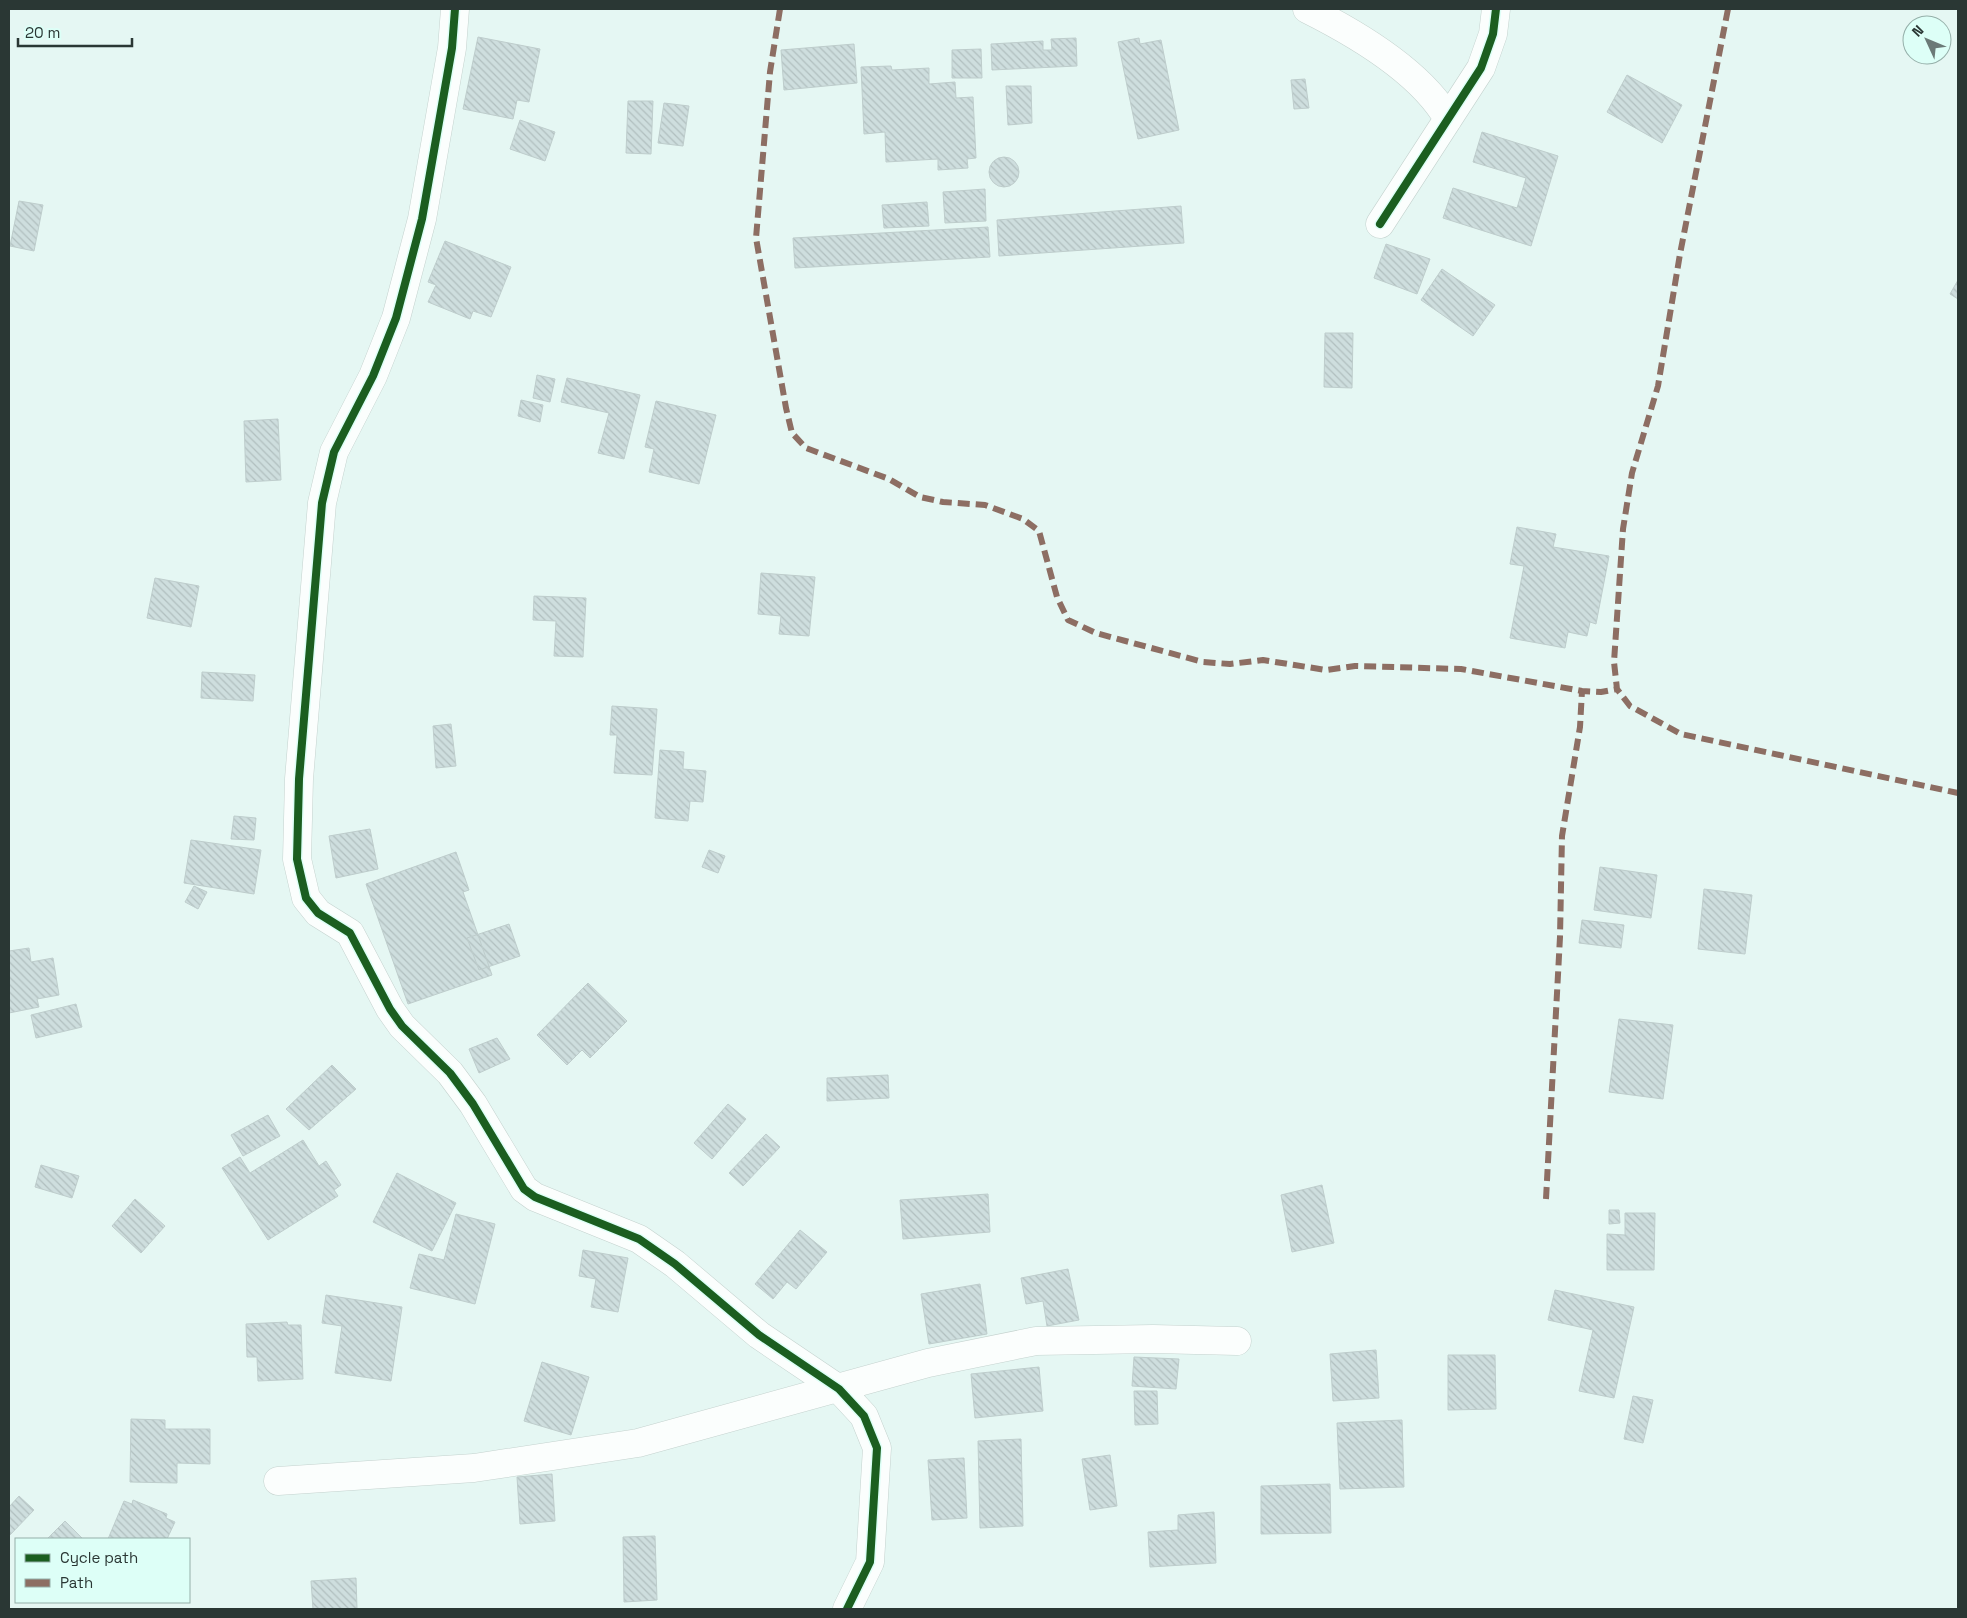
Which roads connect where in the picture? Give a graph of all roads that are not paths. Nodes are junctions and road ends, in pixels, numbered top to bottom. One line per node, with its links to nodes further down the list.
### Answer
1 (455, 9): 7 (street)
2 (1307, 9): 4 (street)
3 (1496, 9): 4 (street)
4 (1448, 119): 5 (street)
5 (1380, 224)
6 (1237, 1341): 7 (street)
7 (839, 1389): 8 (street); 9 (street)
8 (278, 1481)
9 (847, 1609)

